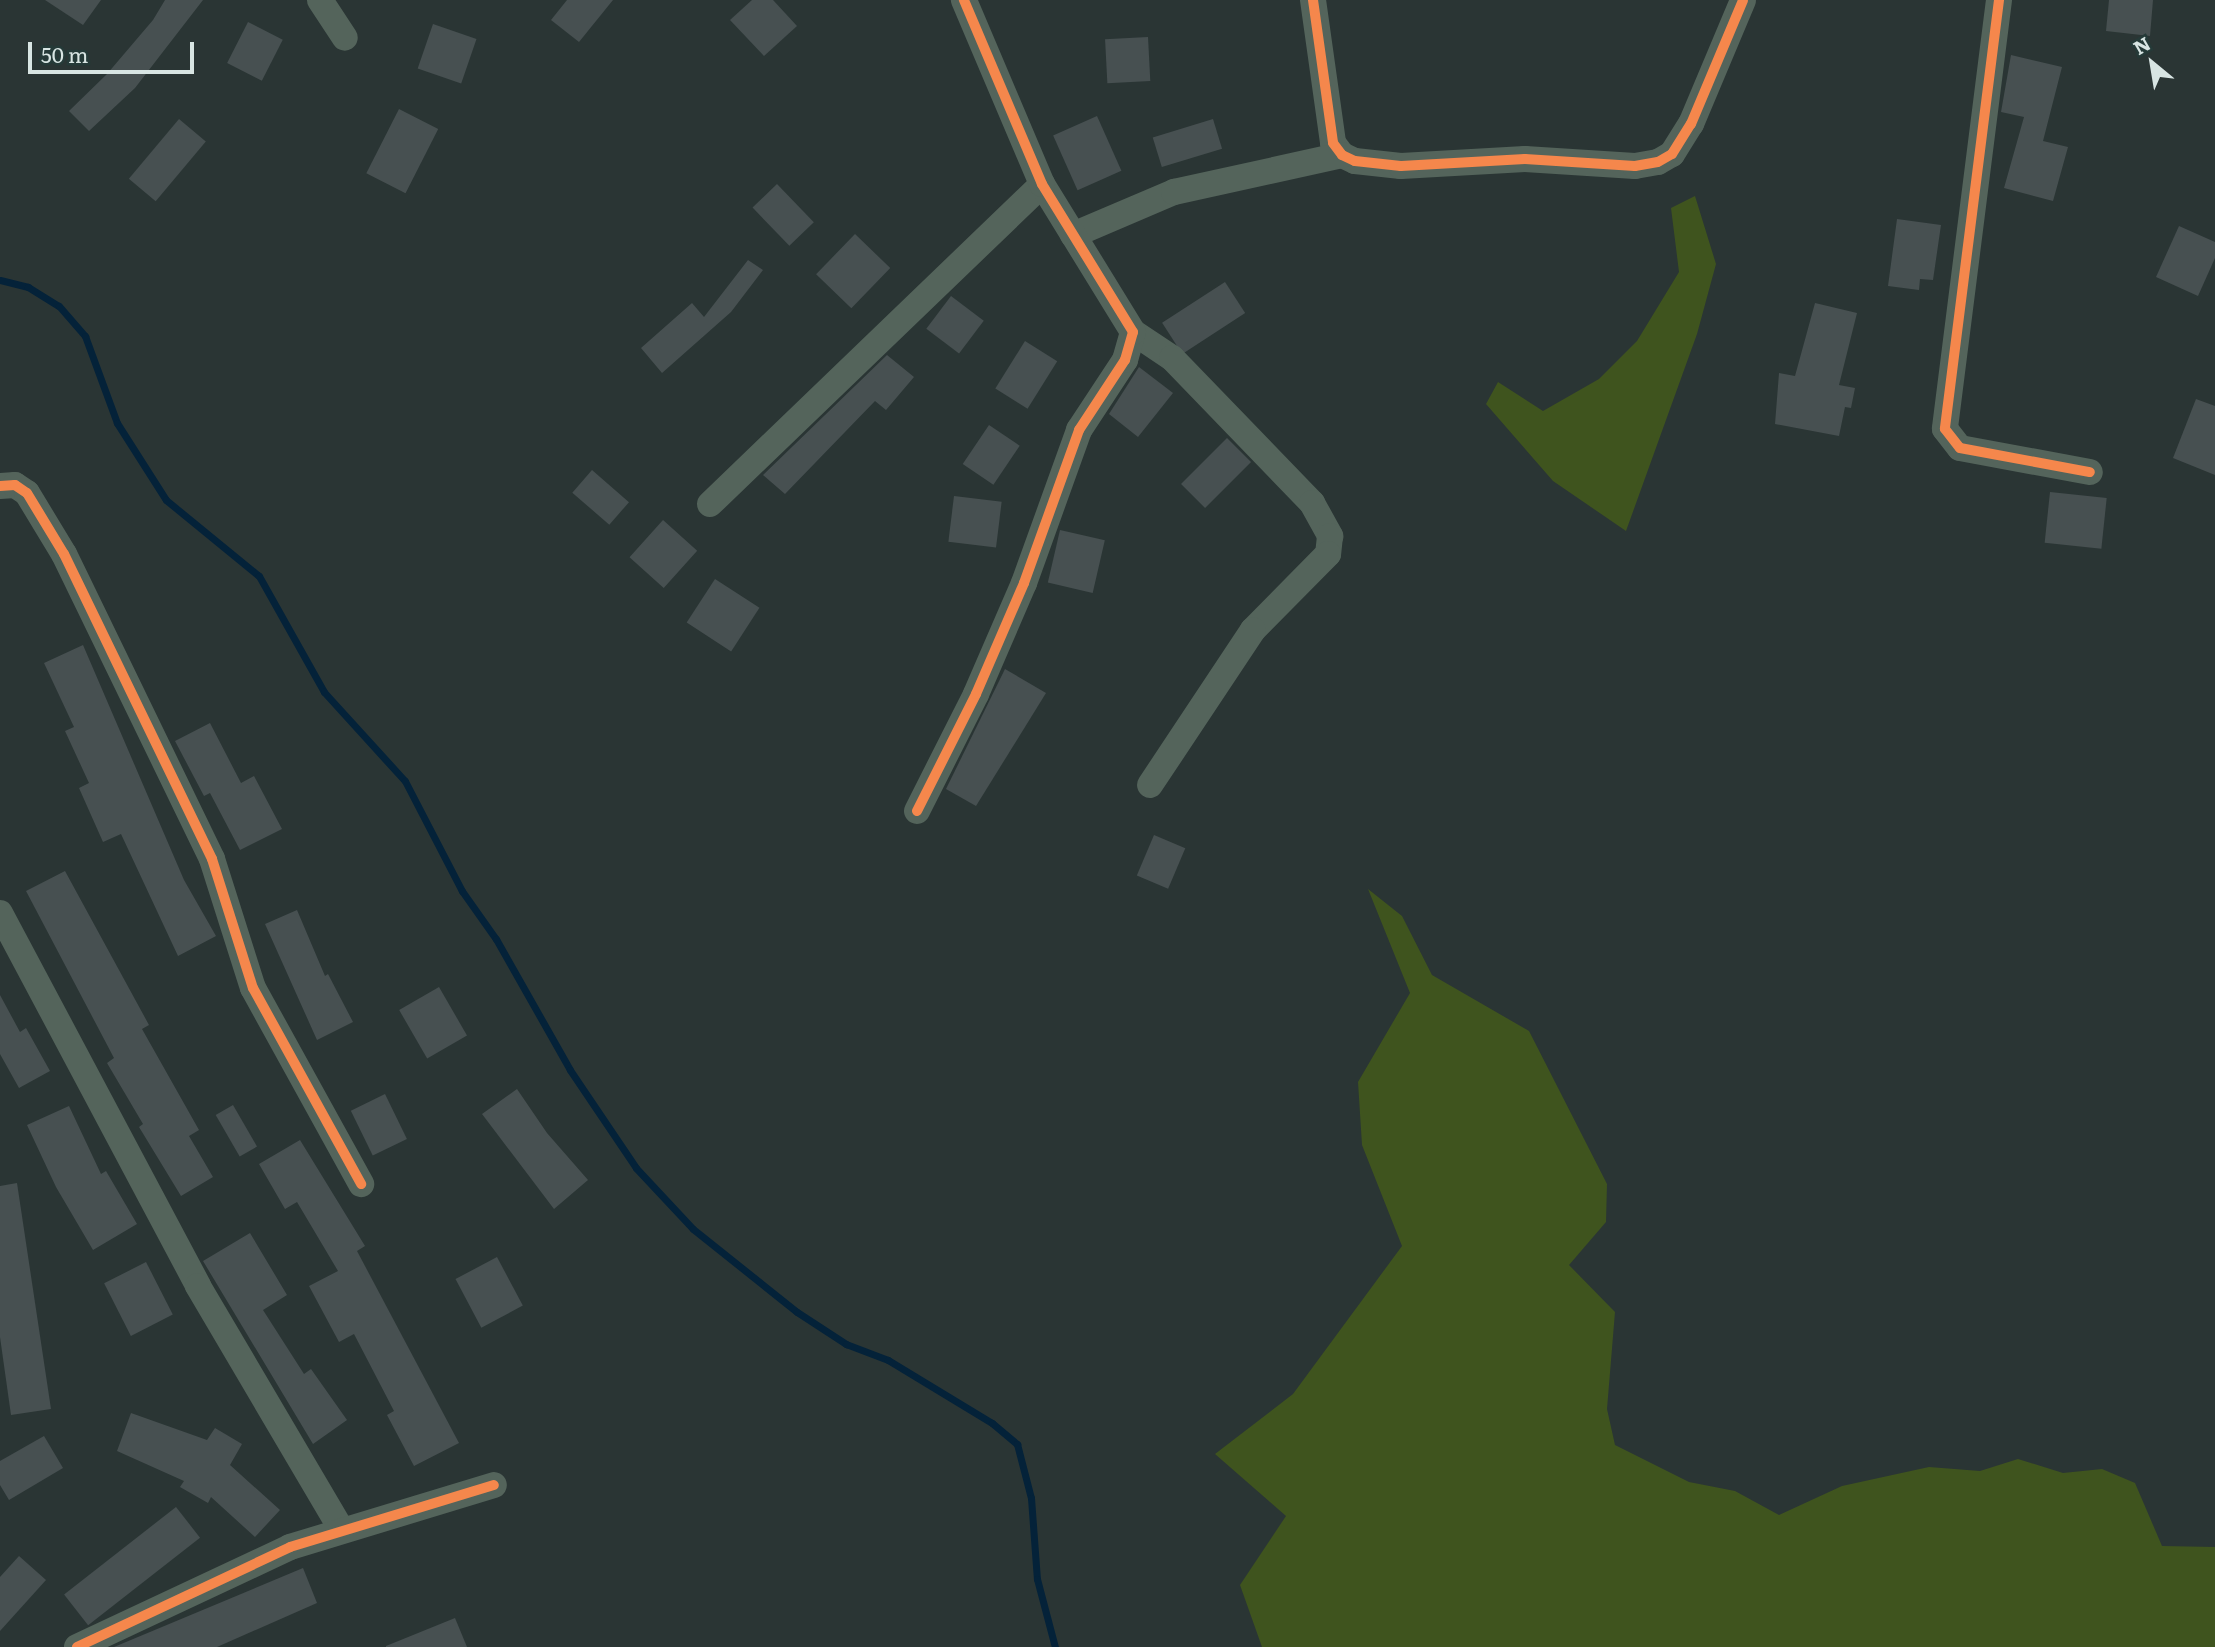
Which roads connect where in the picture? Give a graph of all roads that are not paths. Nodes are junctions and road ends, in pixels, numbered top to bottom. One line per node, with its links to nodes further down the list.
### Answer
1 (320, 0): 6 (street)
2 (964, 0): 8 (street)
3 (1313, 0): 7 (street)
4 (1743, 0): 7 (street)
5 (1999, 0): 11 (street)
6 (345, 38)
7 (1342, 155): 9 (street)
8 (1042, 184): 9 (street); 13 (street)
9 (1073, 235): 10 (street)
10 (1133, 332): 14 (street); 15 (street)
11 (2090, 472)
12 (0, 486): 17 (street)
13 (710, 504)
14 (1150, 785)
15 (917, 811)
16 (0, 913): 19 (street)
17 (361, 1184)
18 (494, 1485): 19 (street)
19 (341, 1529): 20 (street)
20 (77, 1647)

